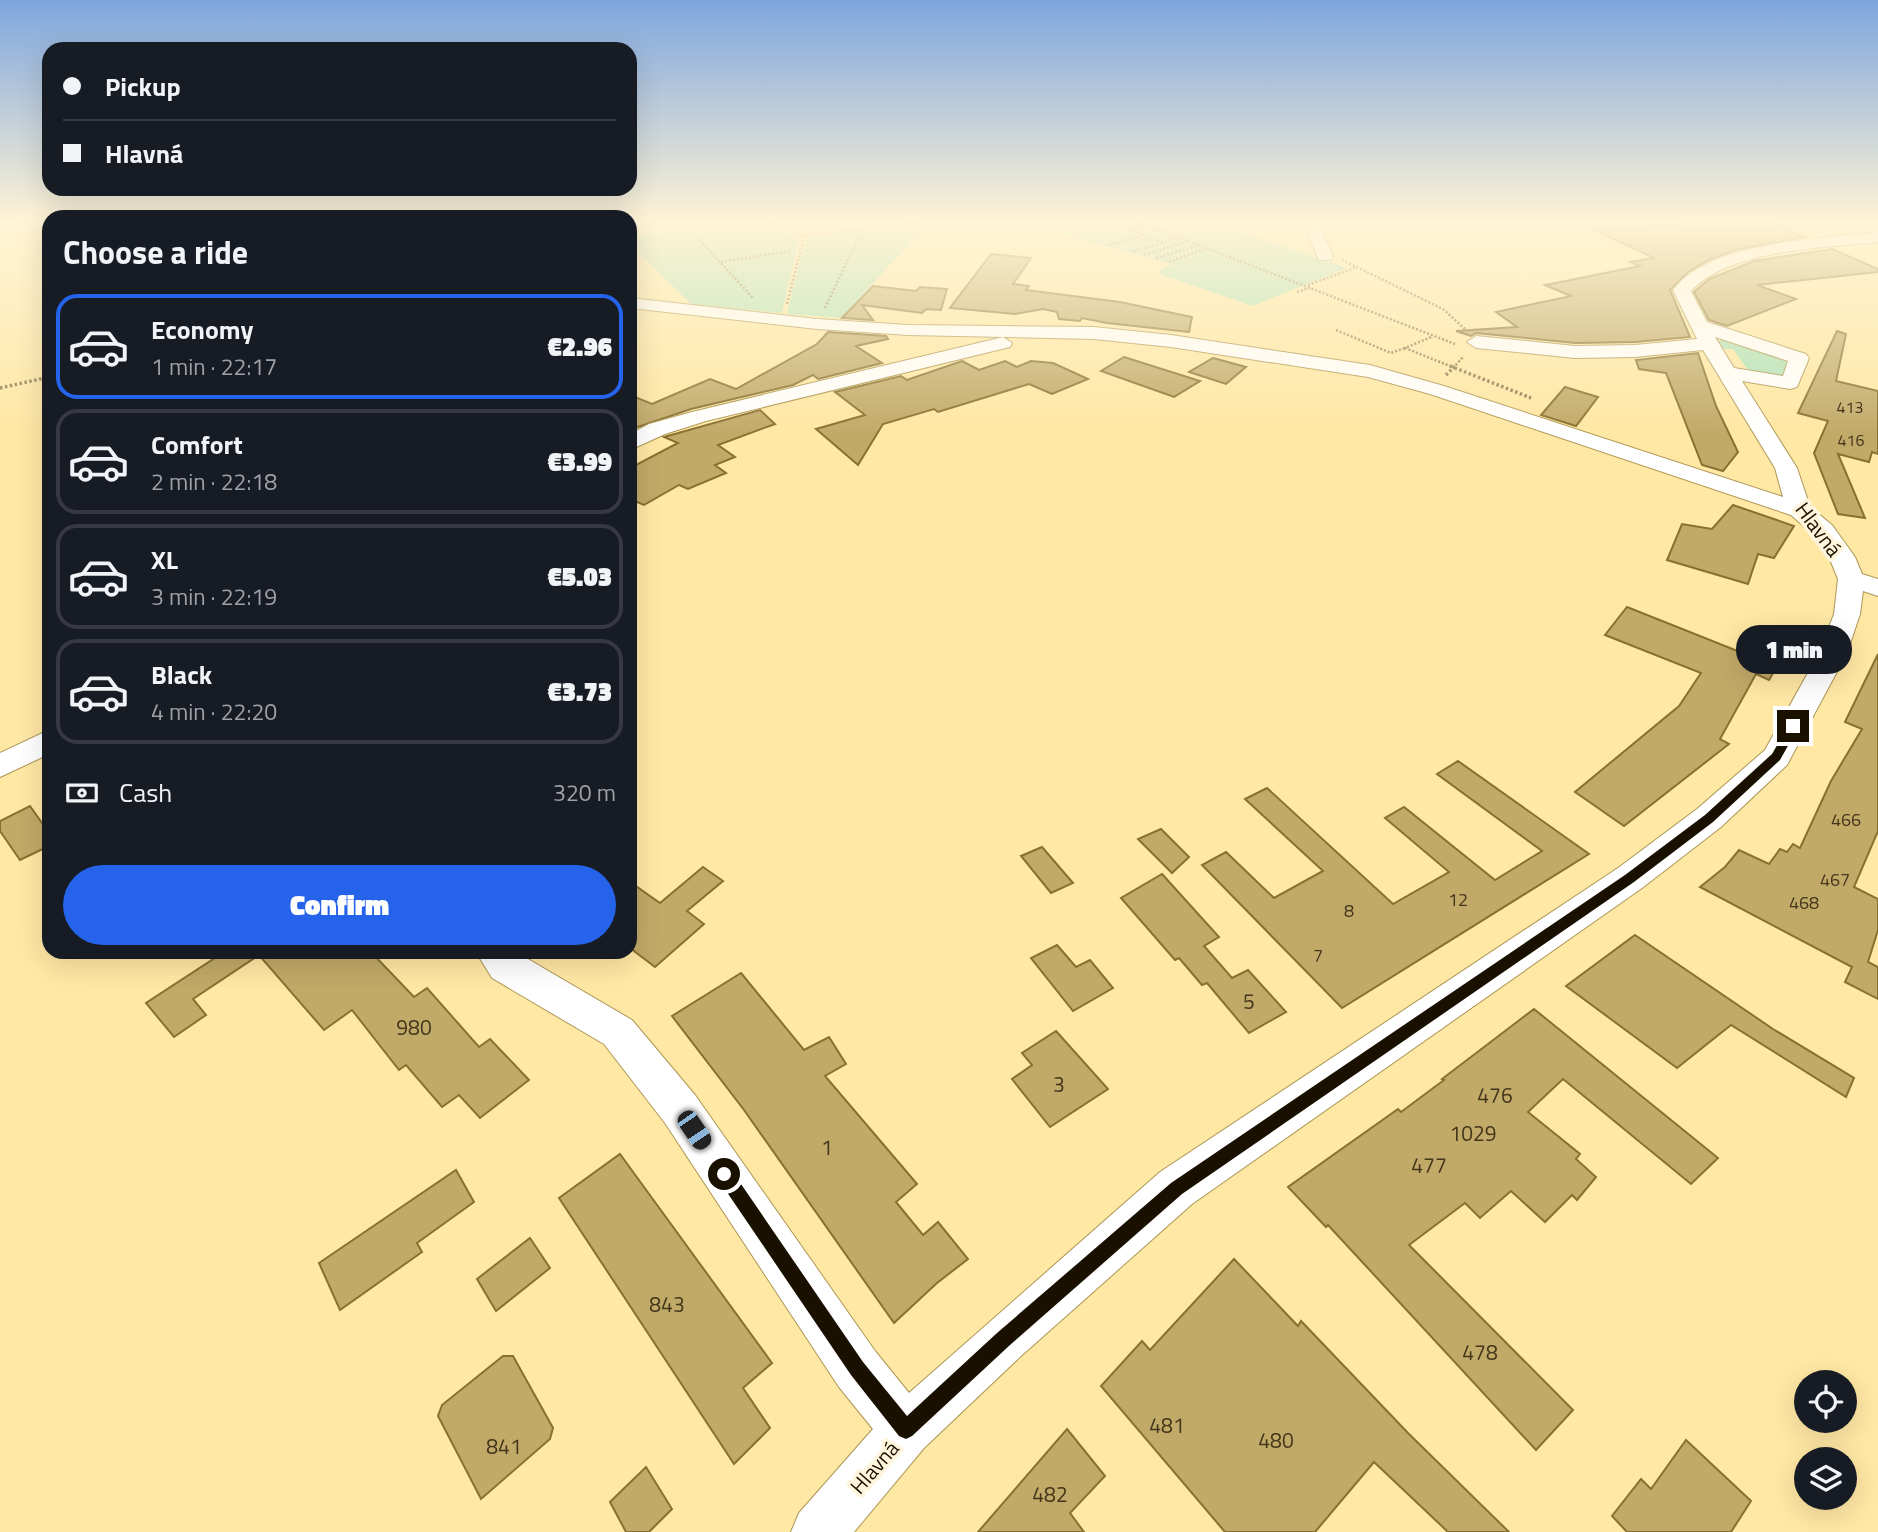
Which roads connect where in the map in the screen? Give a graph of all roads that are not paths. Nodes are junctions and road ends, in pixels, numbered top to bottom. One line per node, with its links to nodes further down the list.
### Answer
1 (1683, 292): 3 (street, Hlavná)
2 (637, 304): 4 (street)
3 (1700, 326): 6 (street, Hlavná); 9 (street)
4 (953, 331): 5 (street); 8 (street)
5 (1050, 333): 8 (street); 11 (street)
6 (1709, 344): 7 (street); 9 (street, Hlavná)
7 (1474, 345)
8 (970, 351): 10 (street)
9 (1728, 373): 11 (street, Hlavná)
10 (637, 439)
11 (1799, 510): 12 (street, Hlavná)
12 (1865, 584): 16 (street, Hlavná)
13 (42, 745): 14 (street)
14 (0, 766)
15 (500, 959): 16 (street)
16 (906, 1430): 17 (street, Hlavná)
17 (818, 1532)

